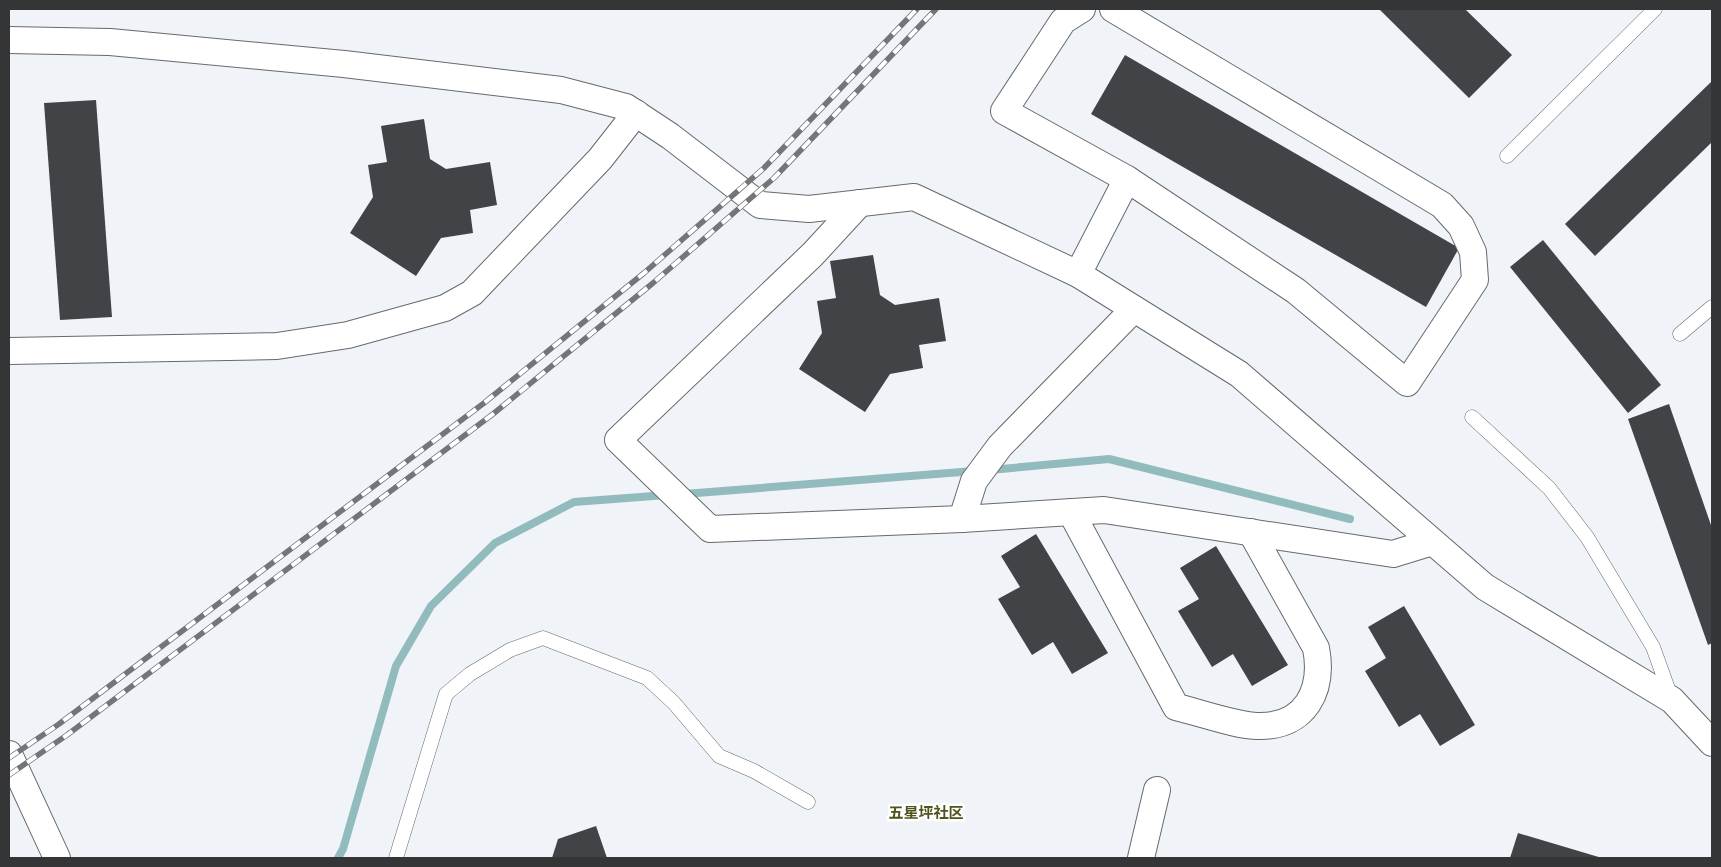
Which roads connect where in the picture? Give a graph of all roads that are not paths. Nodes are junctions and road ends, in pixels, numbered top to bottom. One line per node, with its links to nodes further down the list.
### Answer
1 (1082, 9): 7 (street)
2 (1113, 9): 7 (street)
3 (1655, 9): 6 (lane)
4 (9, 40): 5 (street)
5 (636, 113): 8 (street); 13 (street)
6 (1507, 156)
7 (1127, 180): 9 (street)
8 (860, 203): 9 (street); 16 (street)
9 (1078, 274): 11 (street)
10 (1712, 307): 12 (lane)
11 (1134, 309): 16 (street); 18 (street)
12 (1680, 334)
13 (9, 351)
14 (1472, 417): 19 (lane)
15 (1072, 512): 16 (street); 17 (street); 17 (street)
16 (962, 519)
17 (1251, 532): 18 (street)
18 (1432, 542): 19 (street)
19 (1672, 700): 20 (street)
20 (1712, 743)
21 (9, 754): 24 (street)
22 (1156, 790): 26 (street)
23 (808, 802): 25 (lane)
24 (57, 858)
25 (396, 858)
26 (1141, 858)

